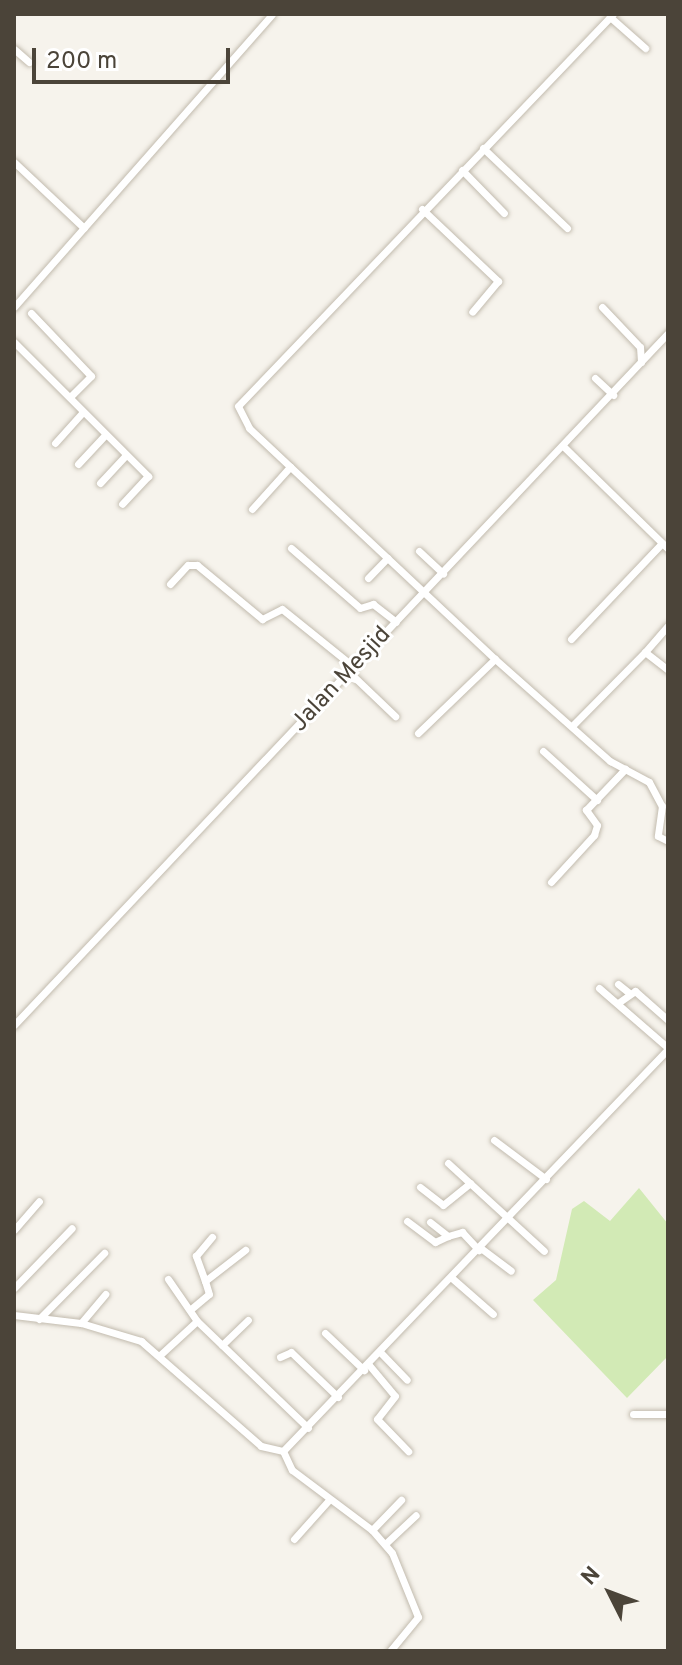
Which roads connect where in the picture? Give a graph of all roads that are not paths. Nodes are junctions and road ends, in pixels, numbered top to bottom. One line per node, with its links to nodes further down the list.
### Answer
1 (272, 14): 11 (street)
2 (612, 15): 3 (street); 6 (street)
3 (645, 48)
4 (14, 49): 5 (street)
5 (29, 62)
6 (483, 148): 8 (street); 12 (street)
7 (14, 162): 11 (street)
8 (462, 170): 9 (street); 10 (street)
9 (422, 209): 15 (street); 29 (street)
10 (504, 213)
11 (84, 228): 13 (street)
12 (567, 228)
13 (14, 307)
14 (602, 307): 19 (street)
15 (472, 312)
16 (31, 313): 22 (street)
17 (668, 333): 19 (street, Jalan Mesjid)
18 (14, 342): 22 (street)
19 (641, 362): 21 (street, Jalan Mesjid)
20 (595, 378): 21 (street)
21 (613, 395): 26 (street, Jalan Mesjid)
22 (71, 396): 23 (street)
23 (82, 413): 24 (street); 25 (street)
24 (105, 435): 27 (street); 28 (street)
25 (55, 443)
26 (563, 446): 33 (street); 37 (street, Jalan Mesjid)
27 (126, 455): 30 (street); 31 (street)
28 (78, 464)
29 (290, 467): 32 (street); 36 (street)
30 (100, 483)
31 (122, 504)
32 (252, 509)
33 (665, 546): 43 (street)
34 (291, 548): 41 (street)
35 (419, 551): 37 (street)
36 (387, 558): 38 (street); 40 (street)
37 (443, 573): 40 (street, Jalan Mesjid)
38 (368, 578)
39 (170, 584): 46 (street)
40 (424, 593): 41 (street, Jalan Mesjid); 45 (street)
41 (396, 622): 46 (street, Jalan Mesjid)
42 (668, 626): 44 (street)
43 (571, 639)
44 (645, 652): 47 (street); 49 (street)
45 (495, 659): 49 (street); 50 (street)
46 (352, 670): 48 (street); 61 (street, Jalan Mesjid)
47 (668, 670)
48 (395, 716)
49 (572, 726): 52 (street)
50 (418, 733)
51 (543, 751): 53 (street)
52 (625, 769): 53 (street); 54 (street)
53 (597, 800): 55 (street)
54 (668, 841)
55 (551, 882)
56 (618, 984): 58 (street)
57 (599, 988): 59 (street)
58 (629, 993): 59 (street); 60 (street)
59 (618, 1003): 62 (street)
60 (668, 1020)
61 (14, 1025)
62 (668, 1048): 65 (street)
63 (494, 1140): 65 (street)
64 (448, 1163): 66 (street)
65 (546, 1179): 69 (street)
66 (470, 1183): 67 (street); 69 (street)
67 (420, 1187)
68 (39, 1201): 73 (street)
69 (510, 1219): 77 (street); 78 (street)
70 (407, 1221): 74 (street)
71 (430, 1222): 74 (street)
72 (72, 1228): 84 (street)
73 (14, 1230)
74 (448, 1236): 77 (street)
75 (212, 1237): 83 (street)
76 (245, 1250): 83 (street)
77 (480, 1250): 80 (street); 82 (street)
78 (544, 1251)
79 (104, 1253): 89 (street)
80 (511, 1271)
81 (168, 1279): 86 (street)
82 (453, 1279): 87 (street); 95 (street)
83 (205, 1281): 86 (street)
84 (14, 1288)
85 (105, 1294): 92 (street)
86 (191, 1309): 91 (street)
87 (493, 1314)
88 (14, 1315): 89 (street)
89 (39, 1319): 92 (street)
90 (248, 1320): 94 (street)
91 (197, 1321): 94 (street); 96 (street)
92 (81, 1323): 96 (street)
93 (325, 1333): 98 (street)
94 (222, 1345): 103 (street)
95 (381, 1353): 98 (street); 99 (street)
96 (160, 1355): 104 (street)
97 (280, 1357): 100 (street)
98 (366, 1368): 100 (street); 105 (street)
99 (407, 1380)
100 (338, 1397): 103 (street)
101 (633, 1414): 102 (street)
102 (668, 1414)
103 (308, 1428): 104 (street)
104 (283, 1451): 107 (street)
105 (408, 1451)
106 (401, 1500): 109 (street)
107 (328, 1501): 109 (street); 110 (street)
108 (416, 1515): 111 (street)
109 (372, 1530): 111 (street)
110 (294, 1539)
111 (385, 1544): 112 (street)
112 (390, 1651)

